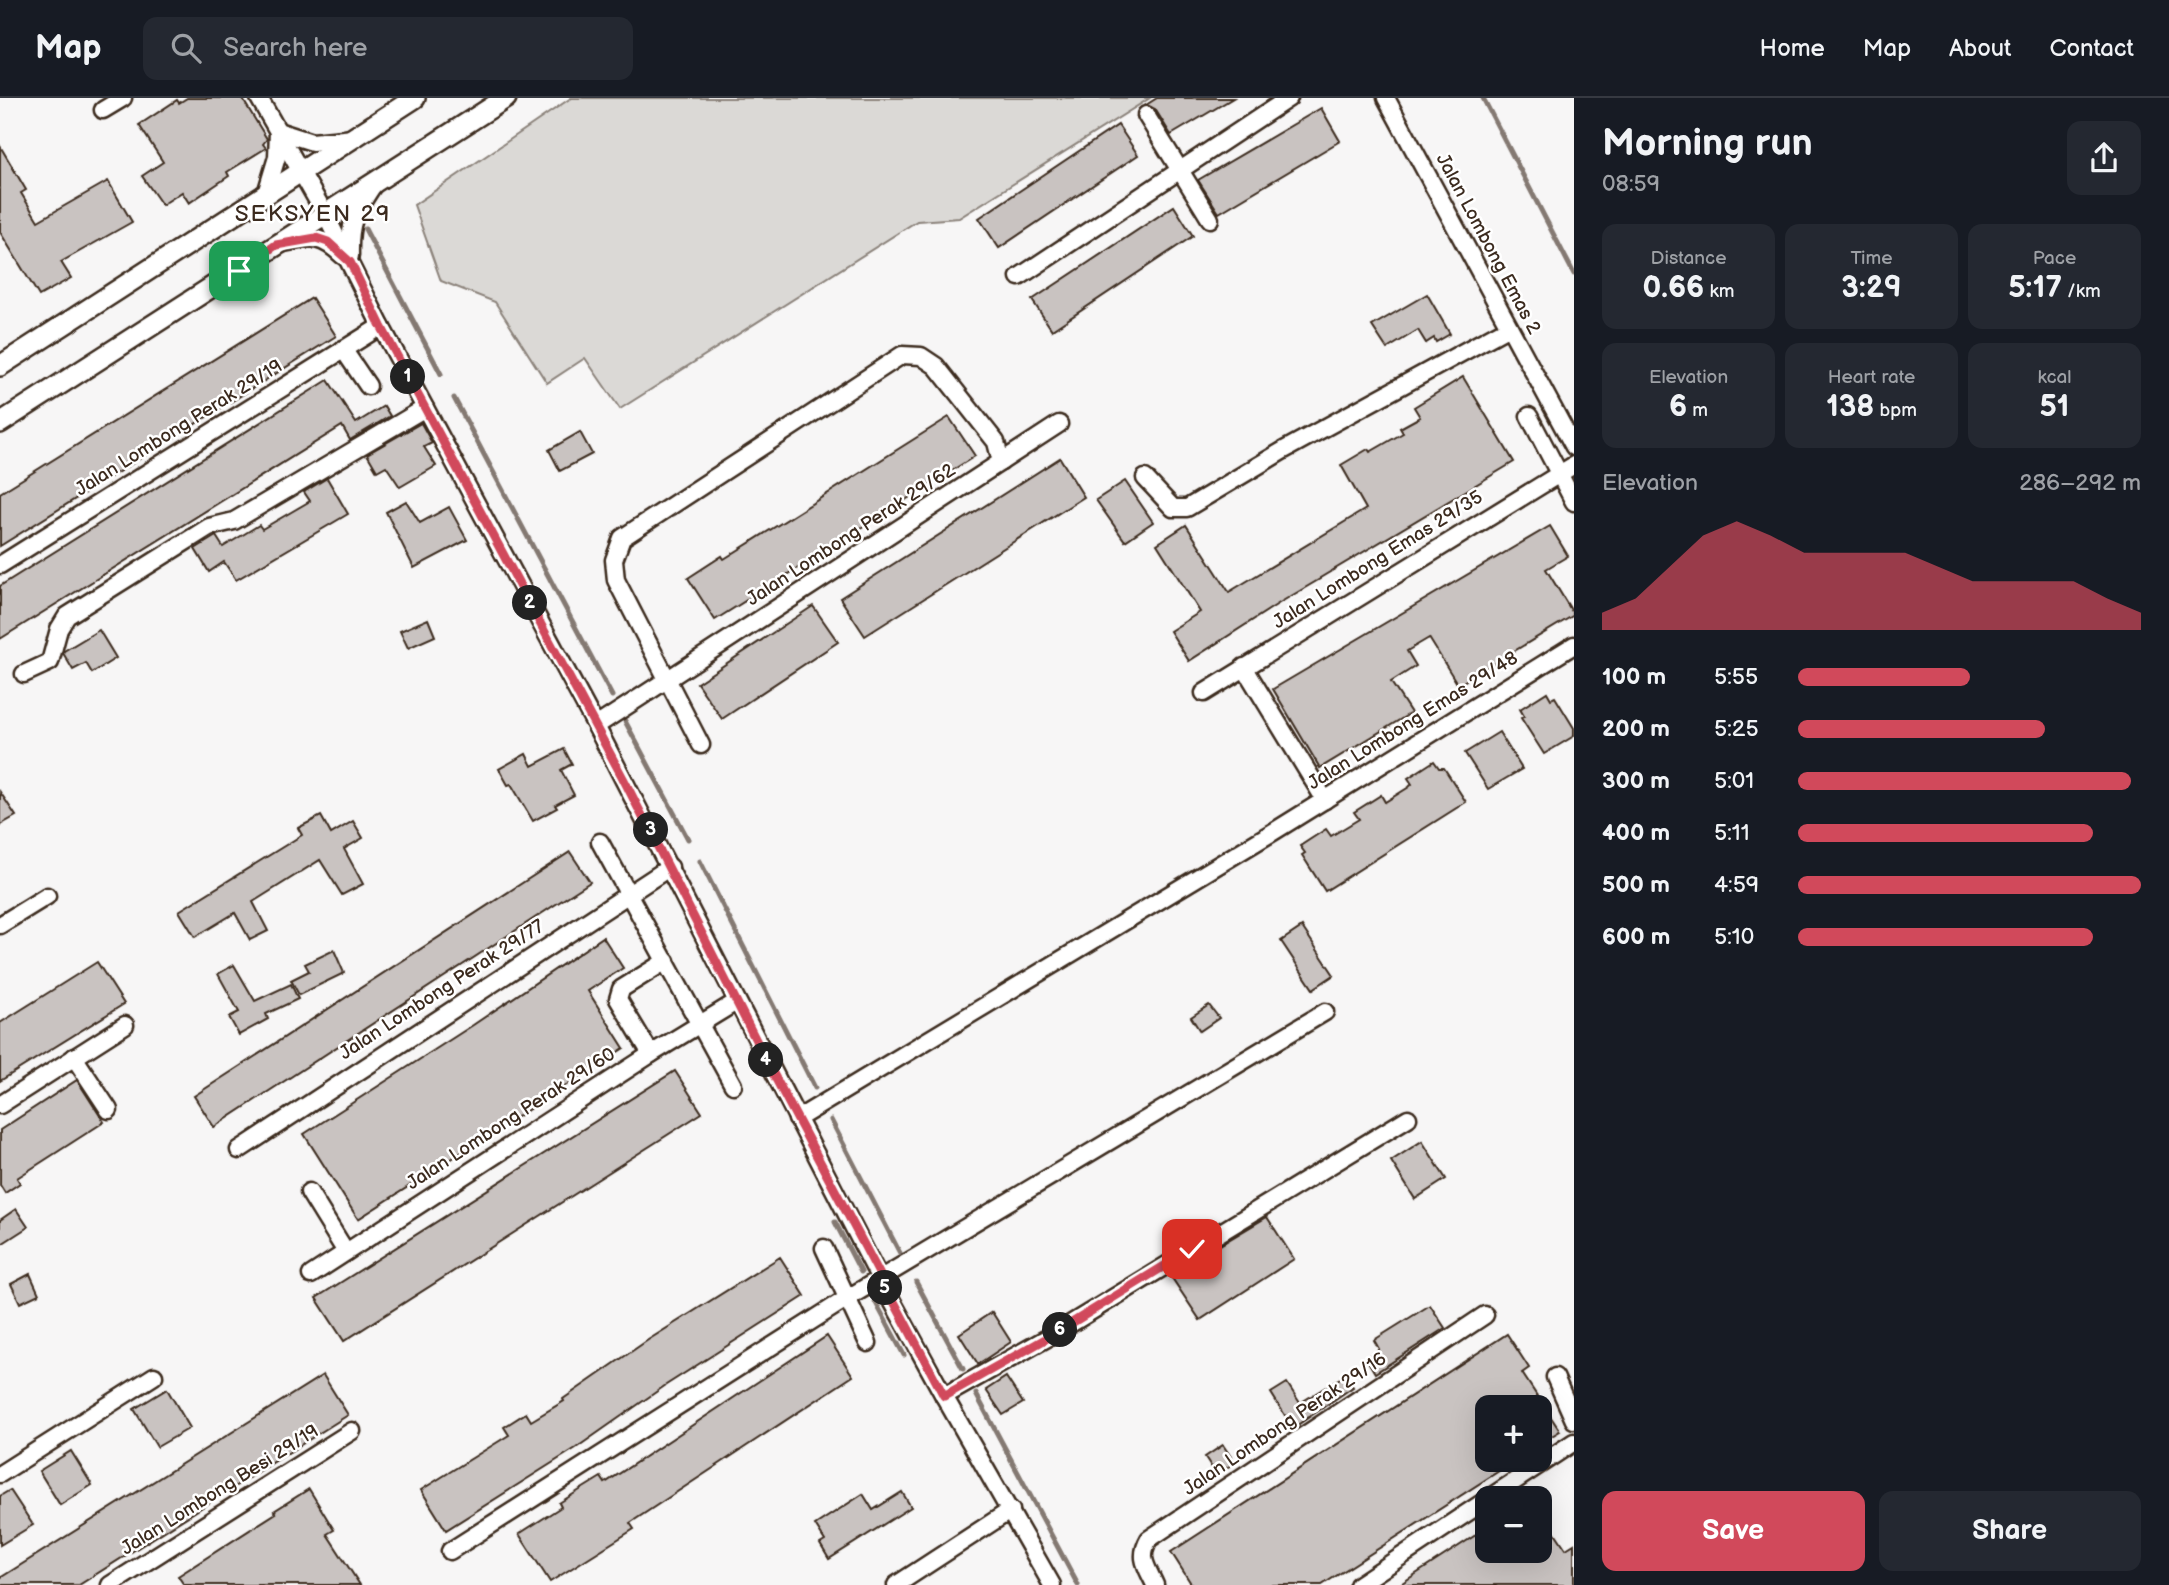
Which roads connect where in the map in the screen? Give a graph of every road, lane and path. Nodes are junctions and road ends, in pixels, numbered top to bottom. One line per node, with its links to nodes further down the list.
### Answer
1 (124, 98): 7 (street)
2 (258, 98): 9 (street)
3 (415, 98): 10 (street)
4 (506, 98): 13 (street)
5 (1289, 98): 11 (street)
6 (1386, 98): 21 (street, Jalan Lombong Emas 2)
7 (103, 110)
8 (1146, 115): 11 (street)
9 (278, 131): 10 (street); 12 (street); 14 (street)
10 (356, 137): 12 (street)
11 (1180, 170): 16 (street); 19 (street)
12 (302, 173): 14 (street); 15 (street)
13 (374, 184): 15 (street); 18 (street)
14 (265, 197): 23 (street)
15 (325, 214): 17 (street); 18 (street)
16 (1210, 219)
17 (276, 245): 18 (street); 27 (street)
18 (350, 262): 20 (street)
19 (1019, 277)
20 (381, 326): 22 (street, Jalan Lombong Perak 29/19); 25 (street)
21 (1509, 327): 29 (street, Jalan Lombong Emas 2); 33 (street)
22 (343, 349): 24 (street); 35 (street, Jalan Lombong Perak 29/19)
23 (0, 366)
24 (368, 386)
25 (425, 408): 38 (street); 41 (street)
26 (1529, 416): 32 (street)
27 (0, 423)
28 (1059, 425): 30 (street, Jalan Lombong Perak 29/62)
29 (1574, 447)
30 (1001, 462): 39 (street, Jalan Lombong Perak 29/62); 39 (street)
31 (1574, 465): 32 (street, Jalan Lombong Emas 29/35)
32 (1559, 474): 34 (street); 37 (street, Jalan Lombong Emas 29/35)
33 (1146, 478)
34 (1574, 502)
35 (0, 565)
36 (1574, 645): 43 (street, Jalan Lombong Emas 29/48)
37 (1244, 667): 40 (street, Jalan Lombong Emas 29/35); 43 (street)
38 (24, 674)
39 (666, 680): 41 (street, Jalan Lombong Perak 29/62); 42 (street)
40 (1204, 692)
41 (596, 726): 45 (street)
42 (701, 745)
43 (1325, 800): 60 (street, Jalan Lombong Emas 29/48)
44 (600, 842): 46 (street)
45 (670, 867): 46 (street, Jalan Lombong Perak 29/77); 50 (street)
46 (629, 894): 49 (street); 61 (street, Jalan Lombong Perak 29/77)
47 (47, 896): 48 (street)
48 (0, 925)
49 (666, 961): 52 (street); 54 (street)
50 (736, 1002): 52 (street, Jalan Lombong Perak 29/60); 60 (street)
51 (1325, 1012): 66 (street)
52 (700, 1023): 54 (street, Jalan Lombong Perak 29/60); 56 (street)
53 (125, 1025): 55 (street)
54 (651, 1054): 64 (street, Jalan Lombong Perak 29/60)
55 (74, 1057): 57 (street); 58 (street)
56 (733, 1085)
57 (0, 1105)
58 (109, 1110)
59 (1408, 1118): 72 (street)
60 (797, 1119): 66 (street)
61 (239, 1150)
62 (309, 1192): 64 (street)
63 (824, 1248): 67 (street)
64 (346, 1252): 65 (street, Jalan Lombong Perak 29/60)
65 (311, 1275)
66 (880, 1279): 67 (street); 72 (street)
67 (846, 1299): 69 (street); 80 (street)
68 (1485, 1315): 84 (street, Jalan Lombong Perak 29/16)
69 (868, 1343)
70 (154, 1376): 76 (street)
71 (1555, 1377): 73 (street)
72 (944, 1396): 79 (street)
73 (1574, 1420)
74 (352, 1431): 81 (street, Jalan Lombong Besi 29/19)
75 (1574, 1442): 77 (street)
76 (0, 1474)
77 (1508, 1486)
78 (1475, 1508): 85 (street)
79 (1011, 1510): 82 (street); 83 (street)
80 (450, 1551)
81 (110, 1585)
82 (896, 1585)
83 (1052, 1585)
84 (1155, 1585)
85 (1358, 1585)

